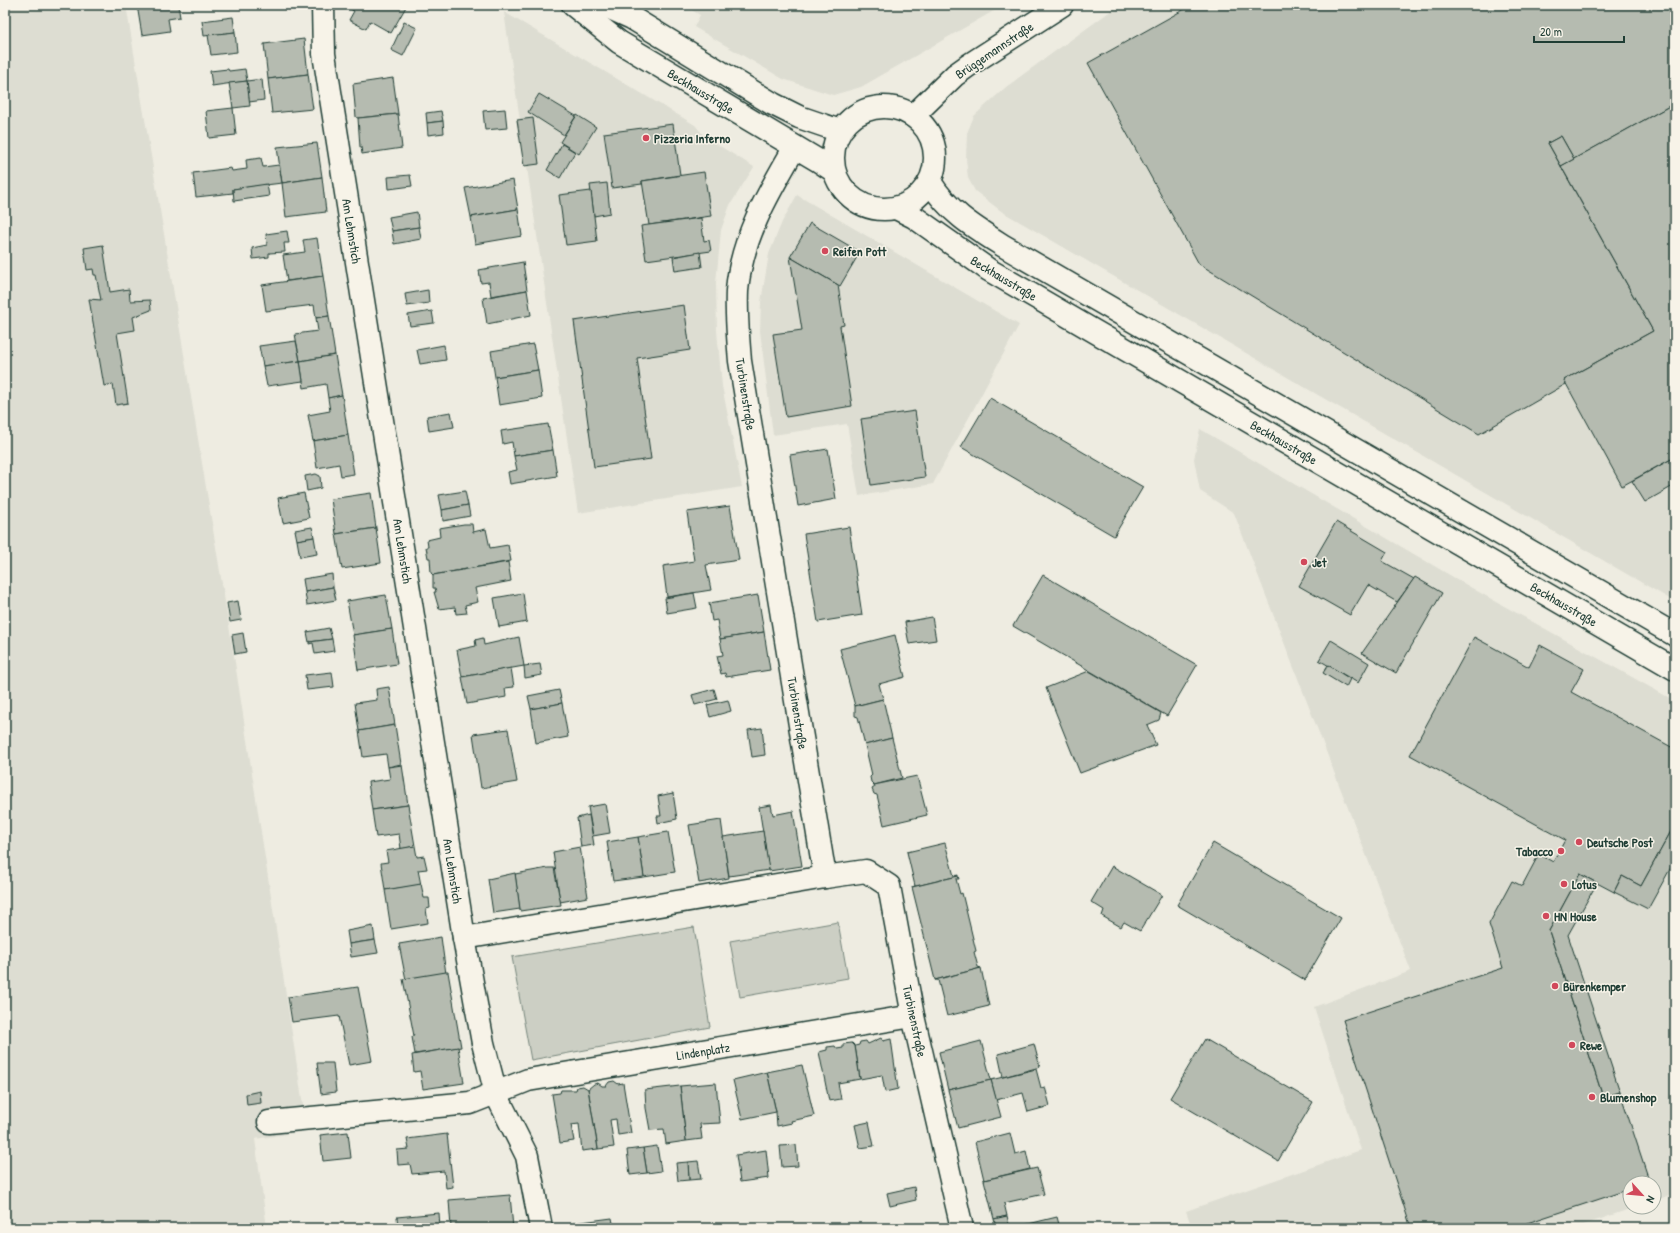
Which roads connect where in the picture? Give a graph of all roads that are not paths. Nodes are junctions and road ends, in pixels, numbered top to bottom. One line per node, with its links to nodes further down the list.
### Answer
1 (323, 5): 14 (street, Am Lehmstich)
2 (572, 5): 7 (street, Beckhausstraße)
3 (603, 5): 6 (street, Beckhausstraße)
4 (1062, 5): 5 (street, Brüggemannstraße)
5 (913, 116): 6 (street); 9 (street)
6 (840, 131): 8 (street)
7 (795, 147): 8 (street, Beckhausstraße); 13 (street, Turbinenstraße)
8 (834, 171): 10 (street)
9 (930, 182): 10 (street); 11 (street)
10 (896, 208): 12 (street, Beckhausstraße)
11 (1675, 635)
12 (1675, 669)
13 (825, 877): 14 (street); 15 (street, Turbinenstraße)
14 (464, 938): 16 (street, Am Lehmstich)
15 (913, 1016): 16 (street, Lindenplatz); 19 (street, Turbinenstraße)
16 (496, 1094): 17 (street); 18 (street, Am Lehmstich)
17 (269, 1122)
18 (541, 1228)
19 (962, 1228)

